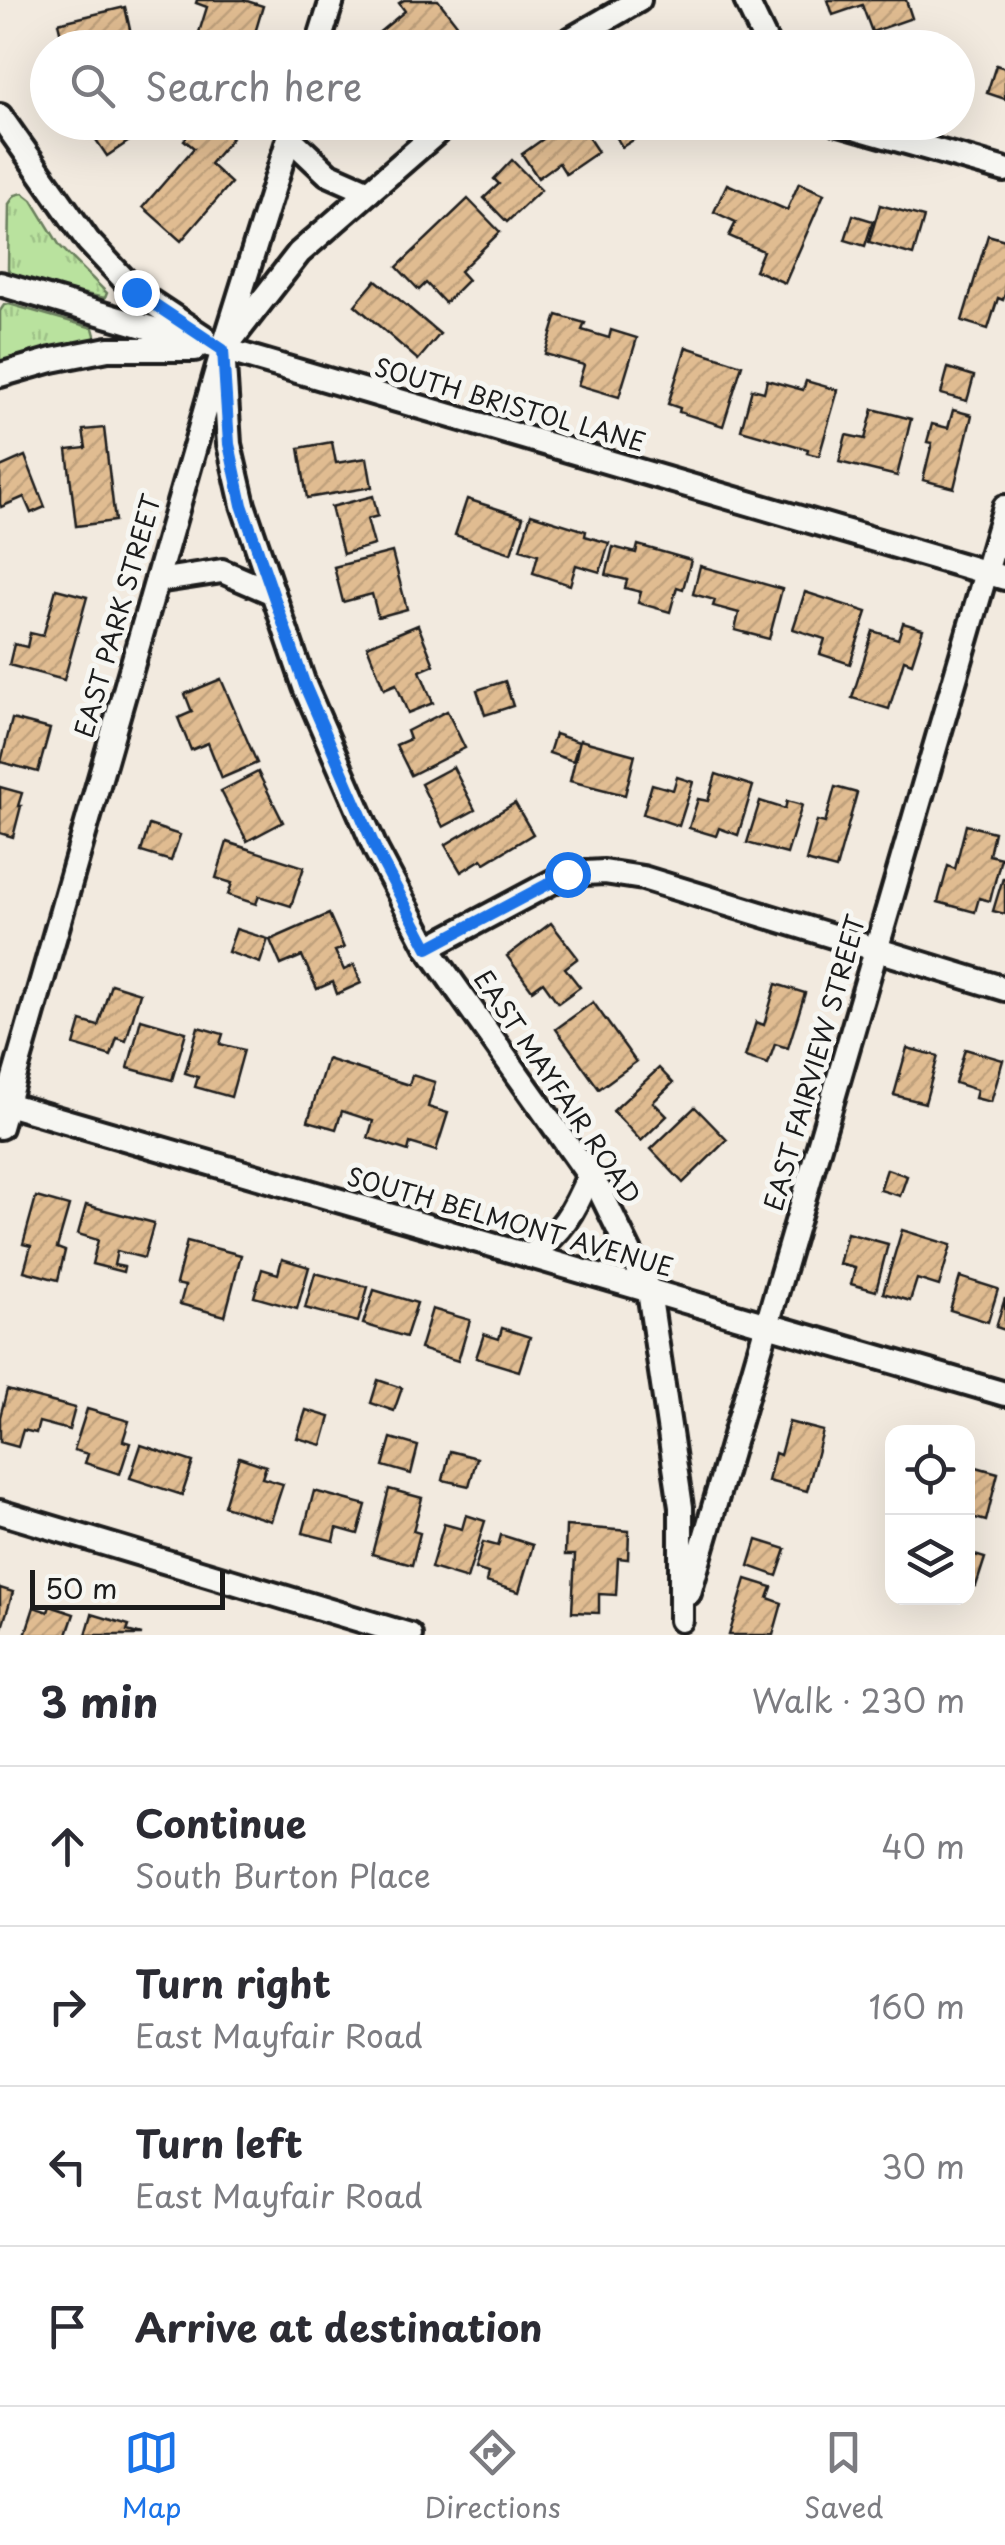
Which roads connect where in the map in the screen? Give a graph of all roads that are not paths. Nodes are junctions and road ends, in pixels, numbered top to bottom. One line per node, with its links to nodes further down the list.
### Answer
1 (332, 0): 4 (street)
2 (638, 0): 5 (street)
3 (746, 0): 6 (street)
4 (323, 30)
5 (587, 30)
6 (760, 30)
7 (0, 116): 15 (street)
8 (289, 140): 15 (street, EAST PARK STREET)
9 (300, 140): 13 (street)
10 (428, 140): 13 (street)
11 (899, 140): 12 (street)
12 (1005, 170)
13 (368, 192): 15 (street)
14 (0, 284): 15 (street, SOUTH BRISTOL LANE)
15 (223, 350): 16 (street); 18 (street, SOUTH BRISTOL LANE); 19 (street, EAST PARK STREET); 20 (street, EAST MAYFAIR ROAD)
16 (0, 375)
17 (1005, 507): 18 (street, EAST FAIRVIEW STREET)
18 (996, 575): 22 (street, EAST FAIRVIEW STREET)
19 (157, 581): 20 (street); 24 (street, EAST PARK STREET)
20 (273, 592): 21 (street, EAST MAYFAIR ROAD)
21 (428, 948): 22 (street); 25 (street, EAST MAYFAIR ROAD)
22 (876, 951): 23 (street); 28 (street, EAST FAIRVIEW STREET)
23 (1005, 989)
24 (2, 1111): 26 (street, SOUTH BELMONT AVENUE)
25 (589, 1175): 26 (street); 27 (street, EAST MAYFAIR ROAD)
26 (530, 1256): 27 (street, SOUTH BELMONT AVENUE)
27 (649, 1290): 28 (street, SOUTH BELMONT AVENUE); 31 (street, EAST MAYFAIR ROAD)
28 (767, 1324): 29 (street, SOUTH BELMONT AVENUE); 31 (street, EAST FAIRVIEW STREET)
29 (1005, 1394)
30 (0, 1512): 32 (street)
31 (679, 1628)
32 (410, 1635)

